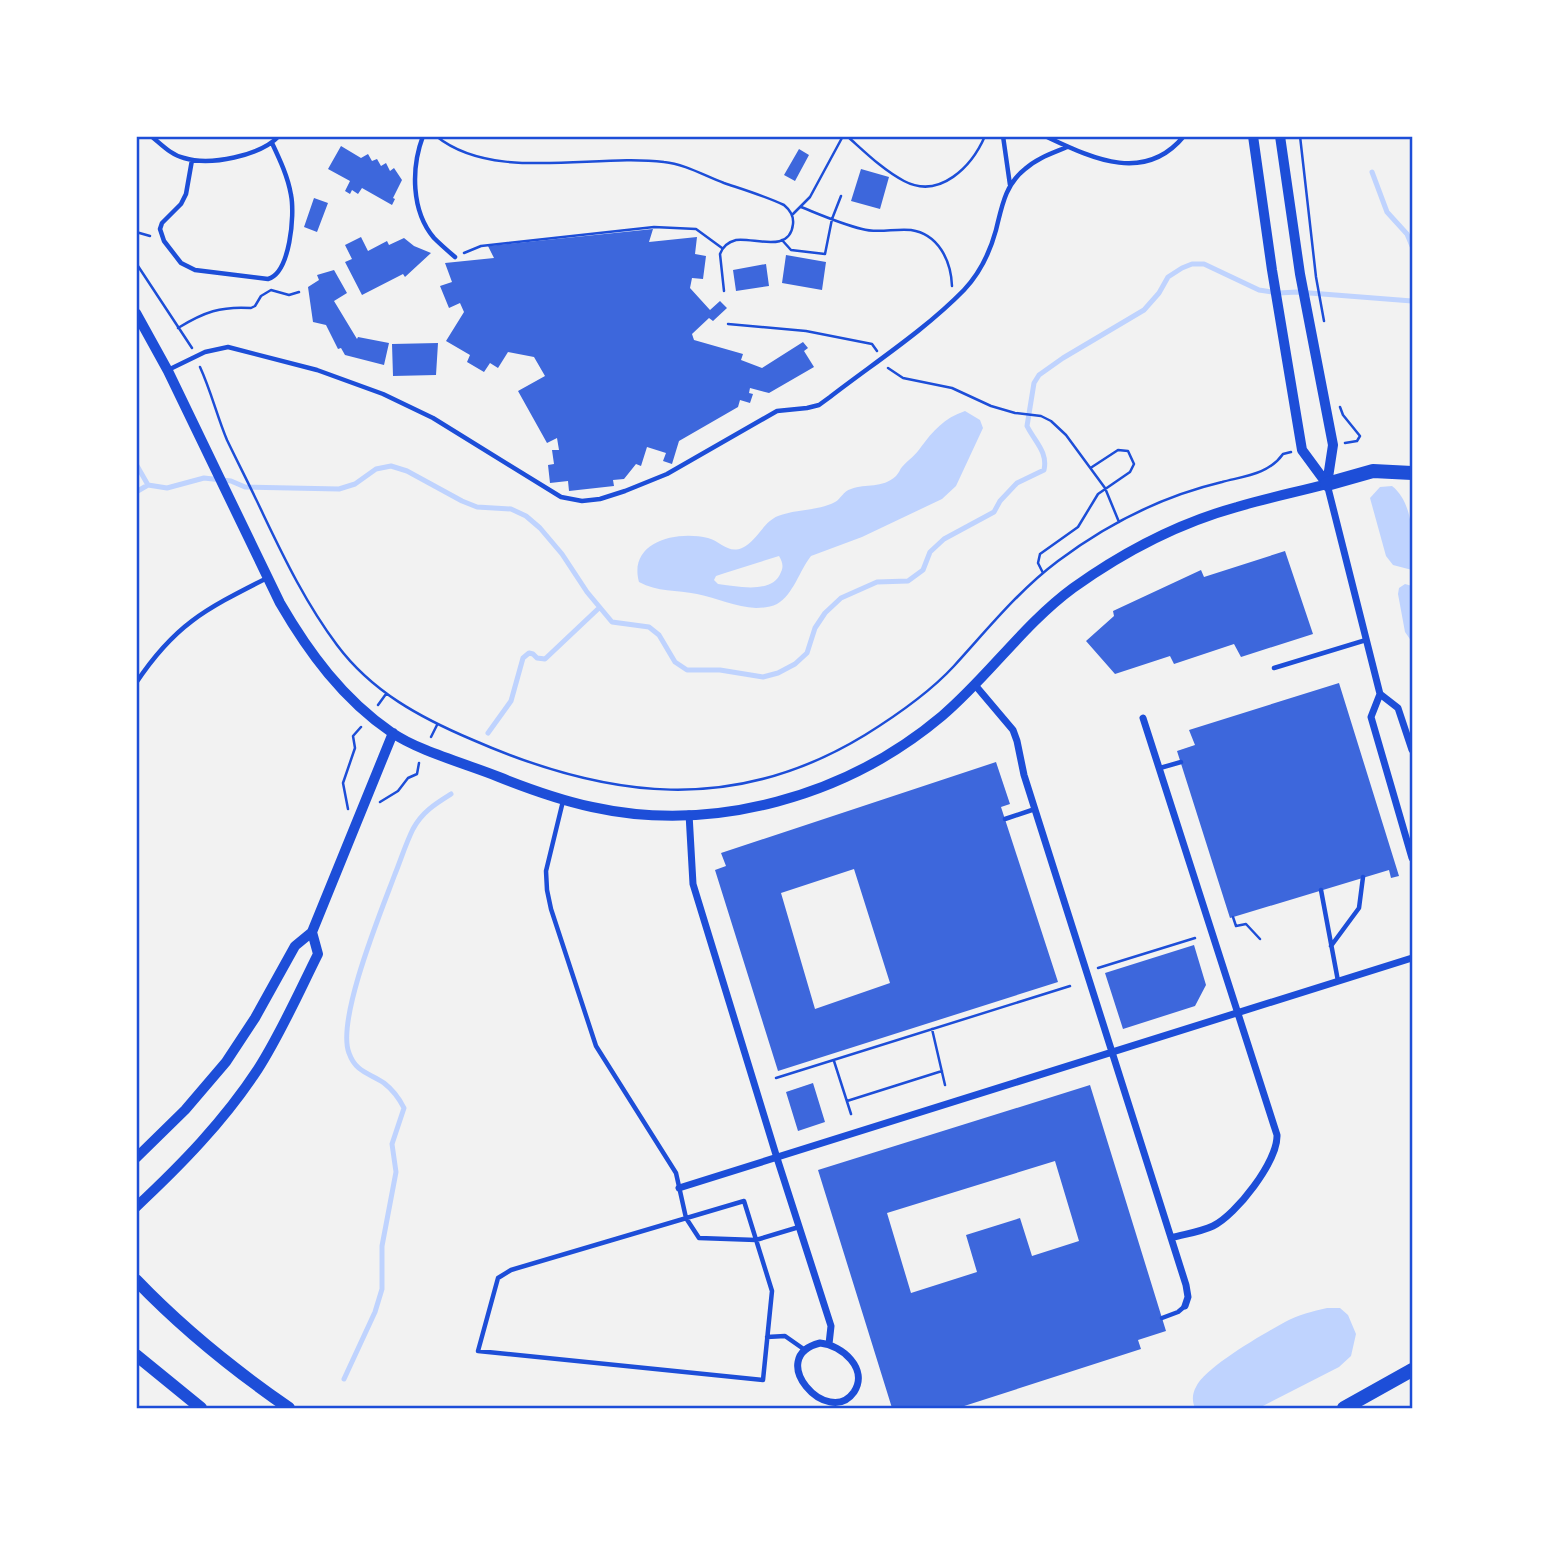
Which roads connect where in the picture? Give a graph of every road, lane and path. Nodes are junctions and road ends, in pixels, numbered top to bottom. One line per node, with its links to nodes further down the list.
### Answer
1 (152, 136): 15 (lane)
2 (279, 136): 13 (lane)
3 (423, 136): 25 (lane)
4 (436, 136): 19 (path)
5 (845, 136): 6 (path); 18 (path)
6 (985, 136)
7 (1003, 136): 16 (lane)
8 (1045, 136): 14 (lane)
9 (1184, 136): 14 (lane)
10 (1253, 136): 42 (street)
11 (1280, 136): 42 (street)
12 (1300, 136): 27 (path)
13 (272, 143): 15 (lane); 22 (lane)
14 (1067, 147): 16 (lane)
15 (192, 160): 22 (lane)
16 (1010, 186): 30 (lane)
17 (841, 196): 20 (path)
18 (802, 207): 19 (path); 20 (path)
19 (792, 215): 23 (path)
20 (832, 219): 23 (path); 30 (path)
21 (136, 232): 22 (path)
22 (161, 236)
23 (782, 240): 24 (path)
24 (722, 248): 25 (path); 29 (path)
25 (455, 257)
26 (136, 263): 32 (path)
27 (1316, 277)
28 (299, 292): 32 (path)
29 (724, 292)
30 (952, 300): 34 (lane)
31 (136, 313): 34 (street)
32 (178, 328): 33 (path)
33 (190, 343)
34 (168, 371): 46 (street)
35 (203, 373): 45 (path)
36 (1339, 403): 38 (path)
37 (1015, 413): 40 (path)
38 (1357, 441)
39 (1283, 453): 44 (path)
40 (1091, 468): 43 (path); 43 (path)
41 (1412, 473): 42 (highway)
42 (1326, 484): 47 (street); 50 (street)
43 (1105, 488): 44 (path); 45 (path)
44 (1119, 522): 45 (path)
45 (1043, 573)
46 (268, 578): 49 (lane); 53 (street)
47 (1367, 639): 48 (lane); 51 (street)
48 (1274, 668)
49 (136, 684)
50 (975, 685): 61 (street); 63 (street)
51 (1380, 694): 55 (street); 65 (street)
52 (1143, 718): 57 (street)
53 (393, 733): 60 (street); 62 (street)
54 (353, 736): 59 (path)
55 (1412, 750)
56 (1181, 762): 57 (lane)
57 (1160, 768): 77 (street)
58 (417, 774): 62 (path)
59 (343, 783)
60 (564, 800): 63 (street); 88 (lane)
61 (1035, 809): 64 (lane); 79 (street)
62 (360, 814): 69 (street)
63 (689, 814): 87 (street)
64 (1005, 818)
65 (1412, 858)
66 (1363, 877): 72 (lane)
67 (1321, 890): 72 (lane)
68 (1227, 923): 71 (path)
69 (312, 932): 86 (street); 89 (street)
70 (1195, 938): 74 (path)
71 (1260, 939)
72 (1331, 946): 75 (lane)
73 (1412, 958): 75 (street)
74 (1098, 968)
75 (1338, 981): 77 (street)
76 (1070, 986): 78 (path)
77 (1239, 1014): 79 (street); 92 (street)
78 (932, 1029): 80 (path); 81 (path)
79 (1111, 1053): 87 (street); 92 (street)
80 (834, 1059): 82 (path); 84 (path)
81 (942, 1071): 83 (path); 84 (path)
82 (776, 1078)
83 (945, 1085)
84 (847, 1101): 85 (path)
85 (851, 1114)
86 (136, 1158)
87 (777, 1158): 88 (street); 91 (street)
88 (679, 1188): 90 (lane)
89 (136, 1207)
90 (686, 1218): 93 (lane); 93 (lane); 97 (lane)
91 (799, 1227): 93 (lane); 98 (street)
92 (1171, 1238): 95 (street)
93 (756, 1240): 97 (lane)
94 (136, 1280): 103 (main road)
95 (1185, 1306): 96 (lane)
96 (1162, 1318)
97 (767, 1337): 99 (lane)
98 (829, 1344): 99 (street); 99 (street)
99 (805, 1350)
100 (136, 1355): 102 (main road)
101 (1412, 1370): 104 (highway)
102 (201, 1409)
103 (289, 1409)
104 (1344, 1409)

